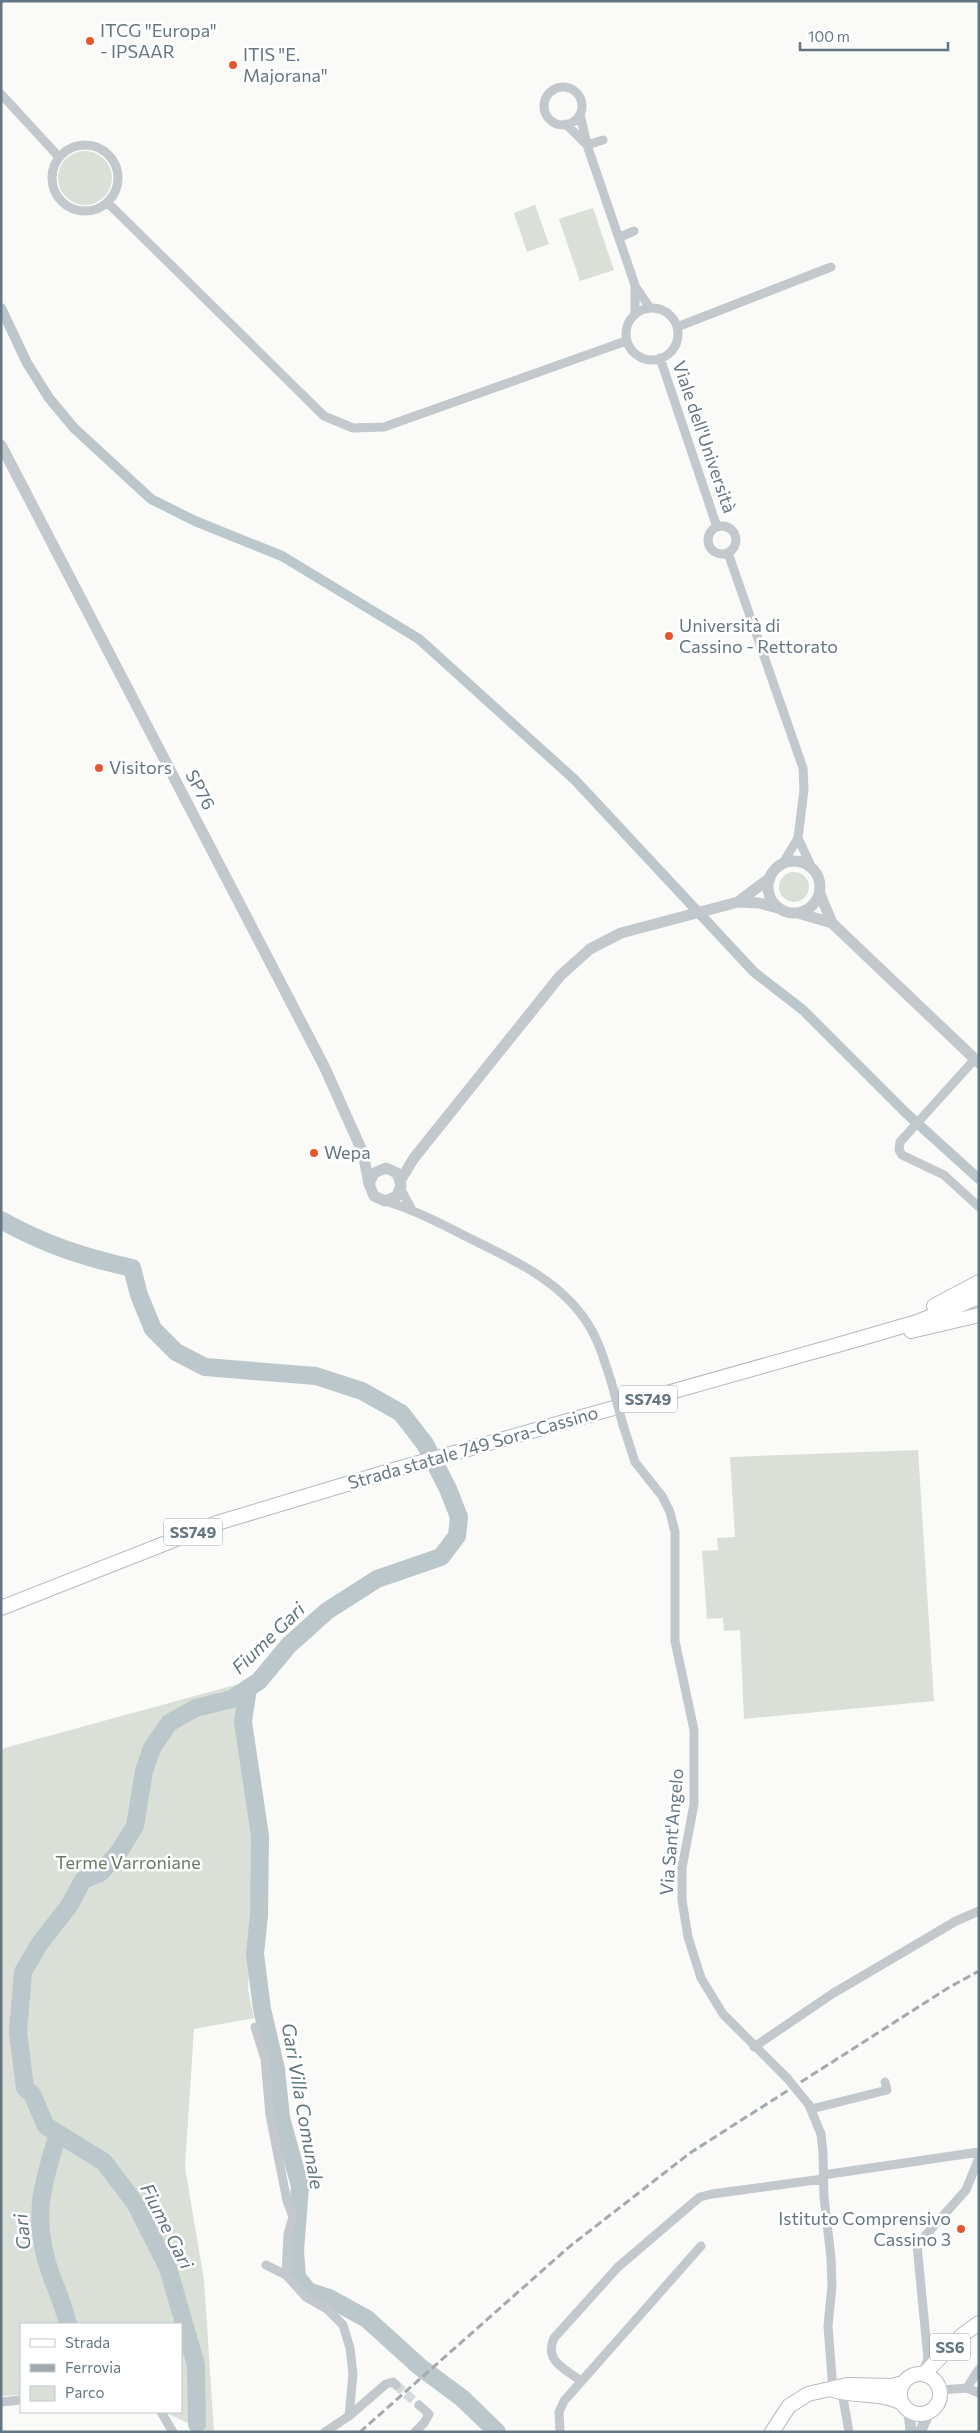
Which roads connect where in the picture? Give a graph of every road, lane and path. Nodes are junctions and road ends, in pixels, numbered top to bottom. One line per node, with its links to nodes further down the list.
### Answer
1 (1, 94): 6 (street)
2 (580, 114): 3 (street); 3 (street); 5 (street)
3 (566, 124): 5 (street)
4 (603, 140): 5 (street)
5 (587, 146): 9 (street)
6 (59, 158): 7 (street); 7 (street)
7 (108, 203): 15 (street)
8 (634, 231): 9 (street)
9 (620, 237): 11 (street)
10 (831, 267): 14 (street)
11 (635, 285): 12 (street); 13 (street)
12 (650, 308): 13 (street); 14 (street)
13 (635, 313): 15 (street)
14 (676, 326): 16 (street)
15 (626, 341): 16 (street)
16 (660, 358): 18 (street, Viale dell'Università)
17 (1, 445): 30 (street, SP76)
18 (717, 526): 19 (street); 19 (street)
19 (728, 554): 20 (street)
20 (798, 838): 21 (street); 22 (street)
21 (783, 863): 22 (street); 23 (street)
22 (811, 866): 24 (street)
23 (770, 878): 25 (street); 26 (street)
24 (820, 894): 27 (street); 28 (street)
25 (738, 902): 26 (street); 31 (street)
26 (778, 908): 27 (street)
27 (797, 913): 28 (street)
28 (832, 923): 29 (street)
29 (977, 1061): 36 (street)
30 (363, 1153): 32 (street, SP76); 33 (street, SP76)
31 (414, 1158): 32 (street); 34 (street)
32 (387, 1169): 33 (street); 34 (street, SP76)
33 (369, 1184): 35 (street)
34 (400, 1184): 35 (street); 37 (street)
35 (385, 1200): 37 (street, Via Sant'Angelo)
36 (979, 1207)
37 (412, 1210): 45 (street, Via Sant'Angelo, bridge)
38 (979, 1282): 41 (main road)
39 (979, 1297): 41 (main road, Strada statale 749 Sora-Cassino / SS749)
40 (979, 1315): 41 (main road)
41 (848, 1342): 42 (main road, Strada statale 749 Sora-Cassino / SS749)
42 (1, 1608)
43 (979, 1911): 45 (street)
44 (255, 2027): 53 (street)
45 (754, 2047): 47 (street, Via Sant'Angelo, bridge)
46 (885, 2082): 47 (street)
47 (810, 2107): 50 (street, Via Sant'Angelo)
48 (979, 2152): 50 (street)
49 (979, 2158): 57 (street)
50 (823, 2177): 58 (street); 63 (street, Via Sant'Angelo)
51 (701, 2246): 58 (street)
52 (266, 2265): 53 (street)
53 (286, 2275): 71 (street)
54 (979, 2323): 57 (main road, SS6)
55 (979, 2332): 61 (main road, SS6)
56 (979, 2368): 62 (street)
57 (923, 2374): 59 (main road); 61 (main road)
58 (581, 2381): 75 (street)
59 (903, 2383): 63 (main road); 68 (main road)
60 (396, 2385): 71 (street)
61 (940, 2388): 62 (street); 70 (main road)
62 (967, 2388): 64 (street)
63 (833, 2390): 68 (main road); 76 (main road); 77 (street)
64 (979, 2394)
65 (20, 2400): 66 (street)
66 (1, 2402)
67 (419, 2405): 74 (street)
68 (905, 2407): 70 (main road); 78 (street)
69 (162, 2413): 72 (street)
70 (929, 2413): 79 (street)
71 (349, 2416): 73 (street)
72 (173, 2432)
73 (326, 2432)
74 (414, 2432)
75 (560, 2432)
76 (772, 2432)
77 (849, 2432)
78 (911, 2432)
79 (920, 2432)

